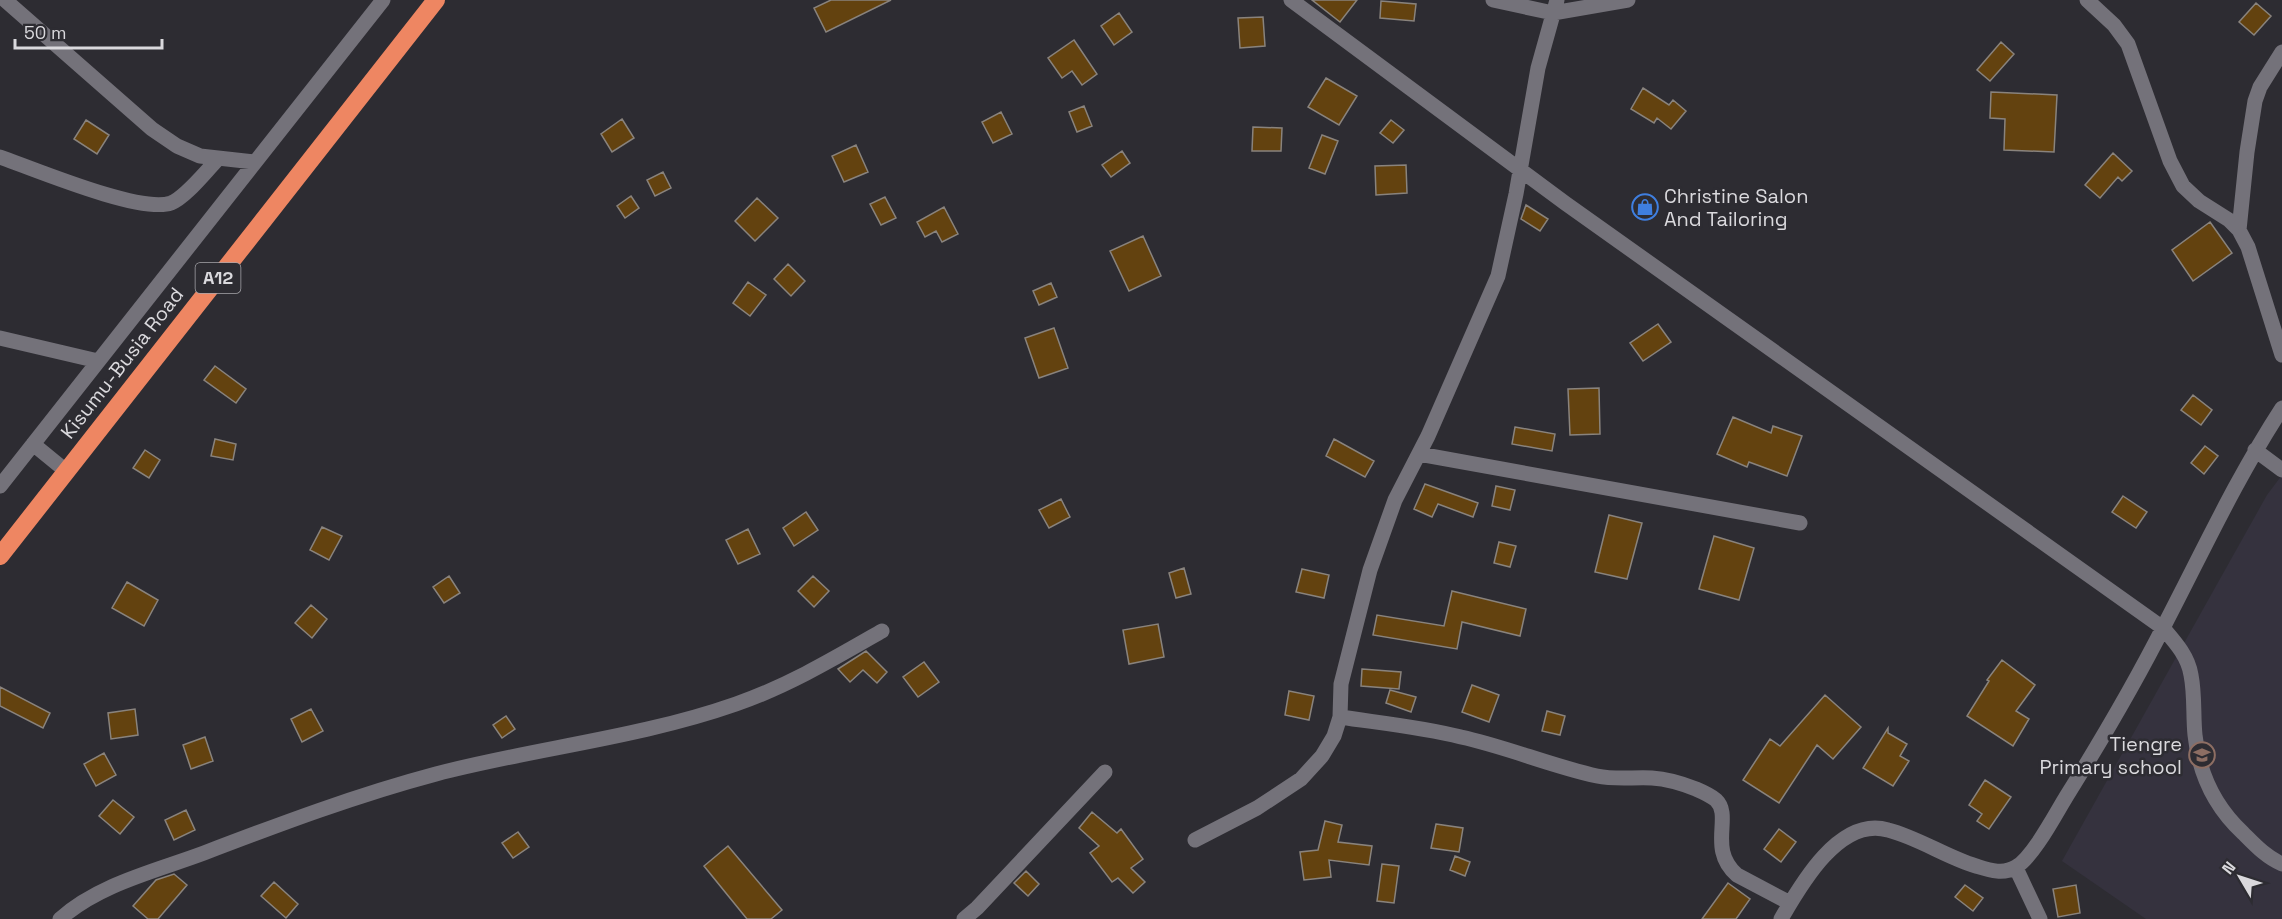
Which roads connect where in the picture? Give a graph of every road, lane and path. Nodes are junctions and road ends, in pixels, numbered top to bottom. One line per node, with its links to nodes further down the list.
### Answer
1 (5, 0): 11 (street)
2 (383, 0): 12 (street)
3 (436, 0): 23 (highway, Kisumu-Busia Road / A12)
4 (1291, 0): 13 (street)
5 (1493, 0): 8 (street)
6 (1628, 0): 8 (street)
7 (2087, 0): 14 (street)
8 (1555, 7): 13 (street)
9 (2282, 52): 14 (street)
10 (0, 157): 11 (street)
11 (218, 159): 12 (street)
12 (254, 162): 17 (street)
13 (1520, 170): 21 (street); 27 (street)
14 (2240, 230): 16 (street)
15 (0, 338): 17 (street)
16 (2282, 355)
17 (98, 361): 19 (street)
18 (2282, 408): 20 (street)
19 (33, 444): 23 (street); 24 (street)
20 (2255, 450): 22 (street); 27 (street)
21 (1419, 454): 25 (street); 29 (street)
22 (2282, 470)
23 (66, 471): 26 (highway, Kisumu-Busia Road / A12)
24 (0, 486)
25 (1800, 523)
26 (0, 556)
27 (2163, 628): 32 (street); 33 (street)
28 (882, 631): 35 (street)
29 (1340, 717): 31 (street); 34 (street)
30 (1105, 772): 36 (street)
31 (1196, 840)
32 (2282, 864)
33 (2016, 868): 34 (street); 38 (street)
34 (1790, 903): 37 (street)
35 (60, 919)
36 (964, 919)
37 (1781, 919)
38 (2040, 919)

